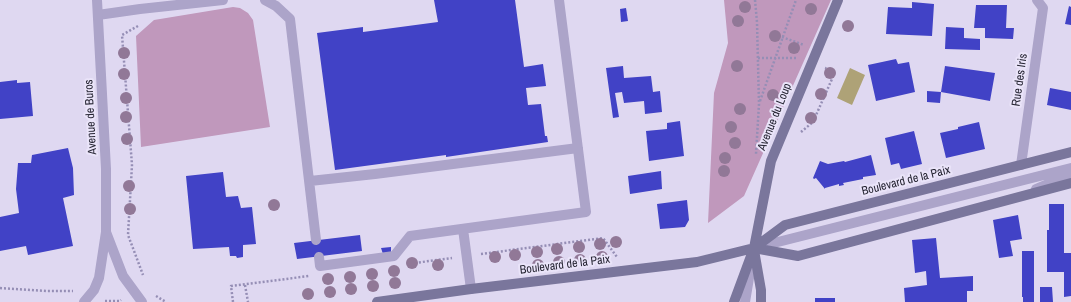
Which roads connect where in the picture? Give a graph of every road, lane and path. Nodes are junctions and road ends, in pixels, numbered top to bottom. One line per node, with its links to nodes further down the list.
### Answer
1 (97, 0): 10 (street, Avenue de Buros)
2 (223, 0): 9 (street)
3 (265, 0): 20 (street)
4 (559, 0): 14 (street)
5 (755, 0): 13 (path)
6 (796, 0): 11 (path)
7 (838, 0): 12 (main road, Avenue du Loup)
8 (1037, 0): 17 (street, Rue des Iris)
9 (140, 10): 10 (street); 31 (path)
10 (98, 15): 24 (street, Avenue de Buros)
11 (782, 37): 12 (path); 13 (path)
12 (817, 50): 26 (main road, Avenue du Loup)
13 (759, 104): 16 (path)
14 (578, 148): 20 (street); 23 (street)
15 (1071, 152): 17 (main road, Boulevard de la Paix)
16 (756, 157)
17 (1021, 165): 26 (main road, Boulevard de la Paix)
18 (1071, 168): 26 (street)
19 (1071, 174): 22 (street)
20 (310, 181): 25 (street)
21 (1071, 183): 22 (main road, Boulevard de la Paix)
22 (1016, 198): 26 (main road, Boulevard de la Paix)
23 (463, 229): 27 (street); 28 (street)
24 (106, 232): 35 (street, Avenue de Buros); 36 (street, Avenue de Buros)
25 (316, 240)
26 (754, 248): 30 (main road, Boulevard de la Paix); 40 (main road, Avenue du Loup); 41 (street); 42 (main road, Avenue du Loup)
27 (319, 256)
28 (466, 256): 29 (path); 30 (path); 34 (street)
29 (405, 264)
30 (627, 270): 34 (main road, Boulevard de la Paix)
31 (143, 275)
32 (314, 276): 33 (path)
33 (245, 285): 37 (path); 38 (path)
34 (471, 289): 39 (main road, Boulevard de la Paix)
35 (84, 302)
36 (142, 302)
37 (233, 302)
38 (248, 302)
39 (377, 302)
40 (734, 302)
41 (745, 302)
42 (761, 302)

